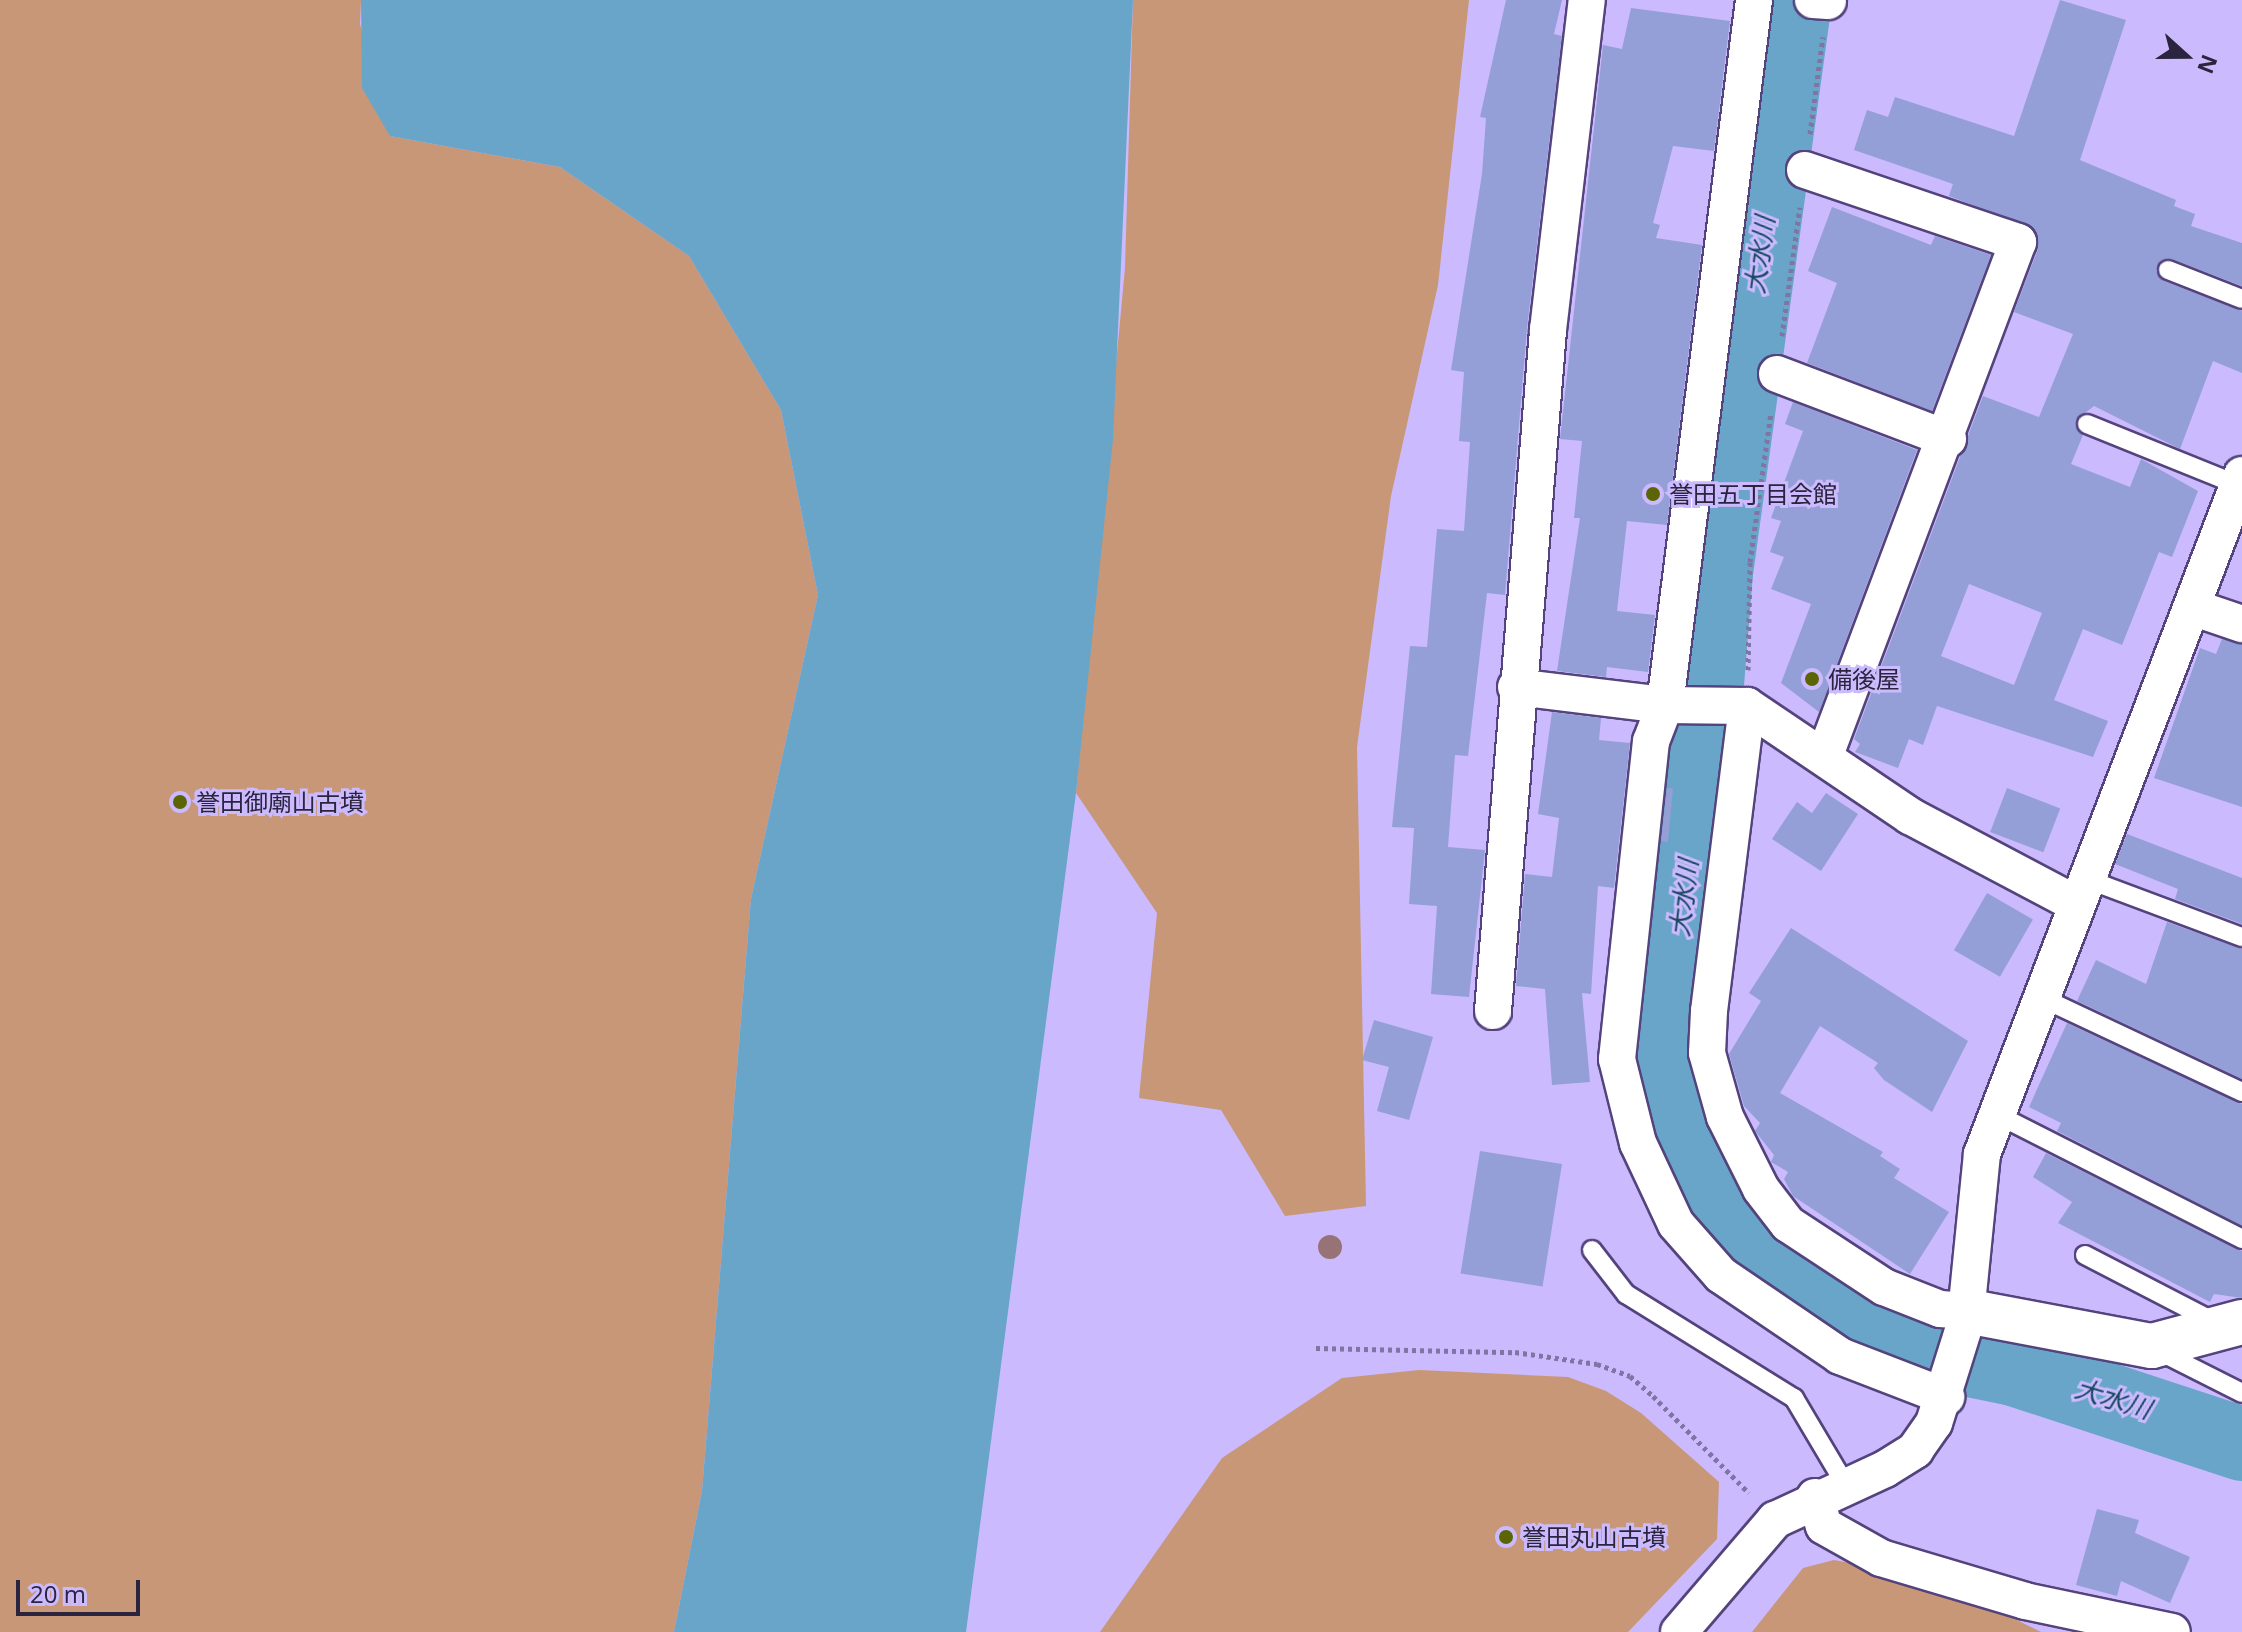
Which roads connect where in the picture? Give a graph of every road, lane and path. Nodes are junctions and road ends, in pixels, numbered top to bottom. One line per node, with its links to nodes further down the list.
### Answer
1 (1587, 0): 14 (street)
2 (1754, 0): 15 (street)
3 (1814, 0): 4 (street)
4 (1828, 1)
5 (1805, 170): 10 (street)
6 (2168, 270): 7 (lane)
7 (2242, 299)
8 (1777, 374): 10 (street)
9 (2087, 424): 11 (lane)
10 (1948, 439): 17 (street)
11 (2240, 480): 12 (street)
12 (2192, 607): 13 (street); 18 (street)
13 (2242, 624)
14 (1516, 687): 15 (street); 21 (street)
15 (1675, 706): 16 (street); 31 (street)
16 (1738, 707): 17 (street); 27 (street)
17 (1825, 755): 18 (street)
18 (2079, 890): 19 (lane); 20 (street)
19 (2242, 937)
20 (2040, 997): 22 (lane); 23 (street)
21 (1493, 1011)
22 (2242, 1092)
23 (1996, 1114): 24 (lane); 27 (street)
24 (2242, 1239)
25 (1592, 1250): 33 (lane)
26 (2085, 1255): 28 (lane)
27 (1965, 1317): 29 (street); 31 (street)
28 (2234, 1325): 29 (street)
29 (2152, 1346): 32 (lane)
30 (1316, 1348): 34 (path)
31 (1947, 1391): 33 (street)
32 (2242, 1393)
33 (1830, 1491): 34 (street); 36 (street)
34 (1775, 1520): 35 (street)
35 (1679, 1632)
36 (2172, 1632)

